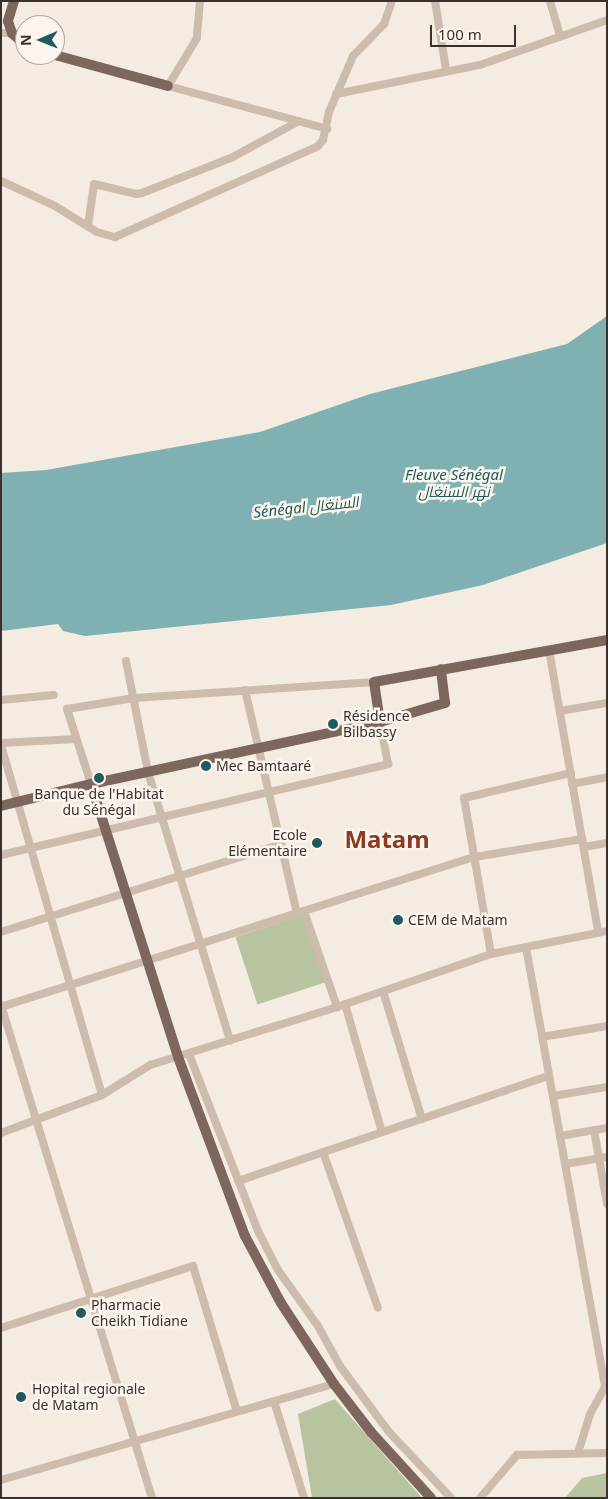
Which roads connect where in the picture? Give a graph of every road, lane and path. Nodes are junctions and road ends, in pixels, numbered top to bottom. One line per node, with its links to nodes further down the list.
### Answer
1 (14, 1): 7 (main road)
2 (200, 1): 11 (street)
3 (392, 1): 12 (street)
4 (435, 1): 10 (street)
5 (550, 1): 8 (street)
6 (607, 20): 8 (street)
7 (6, 33)
8 (560, 38): 10 (street)
9 (65, 58): 11 (main road)
10 (446, 70): 12 (street)
11 (168, 86): 13 (street)
12 (336, 94): 14 (street)
13 (300, 121): 14 (street); 16 (street)
14 (327, 129): 16 (street)
15 (1, 181): 16 (street)
16 (88, 226)
17 (607, 640): 18 (main road)
18 (549, 650): 20 (main road); 27 (street)
19 (126, 661): 24 (street)
20 (441, 670): 21 (main road); 28 (main road)
21 (374, 682): 22 (street); 28 (main road)
22 (245, 690): 24 (street); 31 (street)
23 (54, 695): 25 (street)
24 (134, 698): 29 (street); 32 (street)
25 (1, 700)
26 (607, 703): 27 (street)
27 (560, 711): 33 (street)
28 (380, 722): 31 (main road); 37 (street)
29 (76, 739): 30 (street); 35 (street)
30 (1, 744): 38 (street)
31 (258, 749): 32 (main road); 37 (street)
32 (148, 772): 35 (main road); 40 (street)
33 (571, 773): 36 (street); 47 (street)
34 (607, 778): 36 (street)
35 (91, 784): 38 (main road); 41 (main road)
36 (572, 784): 42 (street)
37 (269, 792): 40 (street); 44 (street)
38 (17, 803): 39 (main road); 45 (street)
39 (1, 806)
40 (162, 818): 41 (street); 48 (street)
41 (105, 831): 45 (street); 49 (main road)
42 (583, 843): 43 (street); 47 (street); 52 (street)
43 (607, 843)
44 (281, 844): 48 (street); 50 (street)
45 (31, 848): 46 (street); 51 (street)
46 (1, 855)
47 (475, 857): 50 (street); 56 (street)
48 (180, 876): 49 (street); 54 (street)
49 (125, 893): 51 (street); 57 (main road)
50 (300, 912): 54 (street); 61 (street)
51 (51, 916): 53 (street); 58 (street)
52 (603, 931): 55 (street)
53 (1, 932)
54 (200, 944): 57 (street); 64 (street)
55 (526, 947): 56 (street); 63 (street)
56 (491, 954): 59 (street)
57 (147, 961): 58 (street); 66 (main road)
58 (71, 985): 60 (street); 69 (street)
59 (383, 991): 61 (street); 71 (street)
60 (1, 1006): 72 (street)
61 (341, 1006): 64 (street); 75 (street)
62 (607, 1026): 63 (street)
63 (542, 1037): 67 (street)
64 (230, 1041): 65 (street)
65 (189, 1054): 66 (street); 81 (street)
66 (178, 1057): 69 (street); 84 (main road)
67 (549, 1076): 70 (street); 71 (street)
68 (607, 1087): 70 (street)
69 (102, 1095): 72 (street)
70 (552, 1096): 77 (street)
71 (422, 1119): 75 (street)
72 (36, 1120): 76 (street); 85 (street)
73 (607, 1128): 74 (street)
74 (594, 1130): 77 (street); 79 (street)
75 (382, 1132): 78 (street)
76 (1, 1133)
77 (560, 1136): 80 (street)
78 (323, 1152): 81 (street); 86 (street)
79 (603, 1157): 80 (street); 82 (street)
80 (565, 1164): 93 (street)
81 (238, 1181): 83 (street)
82 (607, 1204)
83 (258, 1231): 84 (street); 98 (street)
84 (245, 1236): 88 (main road)
85 (91, 1299): 87 (street); 90 (street); 91 (street)
86 (378, 1308)
87 (1, 1328)
88 (334, 1384): 89 (street); 97 (main road)
89 (274, 1401): 90 (street); 96 (street)
90 (237, 1412): 91 (street)
91 (134, 1441): 94 (street); 95 (street)
92 (607, 1452): 93 (street)
93 (578, 1453): 99 (street)
94 (1, 1480)
95 (152, 1498)
96 (304, 1498)
97 (431, 1498)
98 (451, 1498)
99 (480, 1498)

